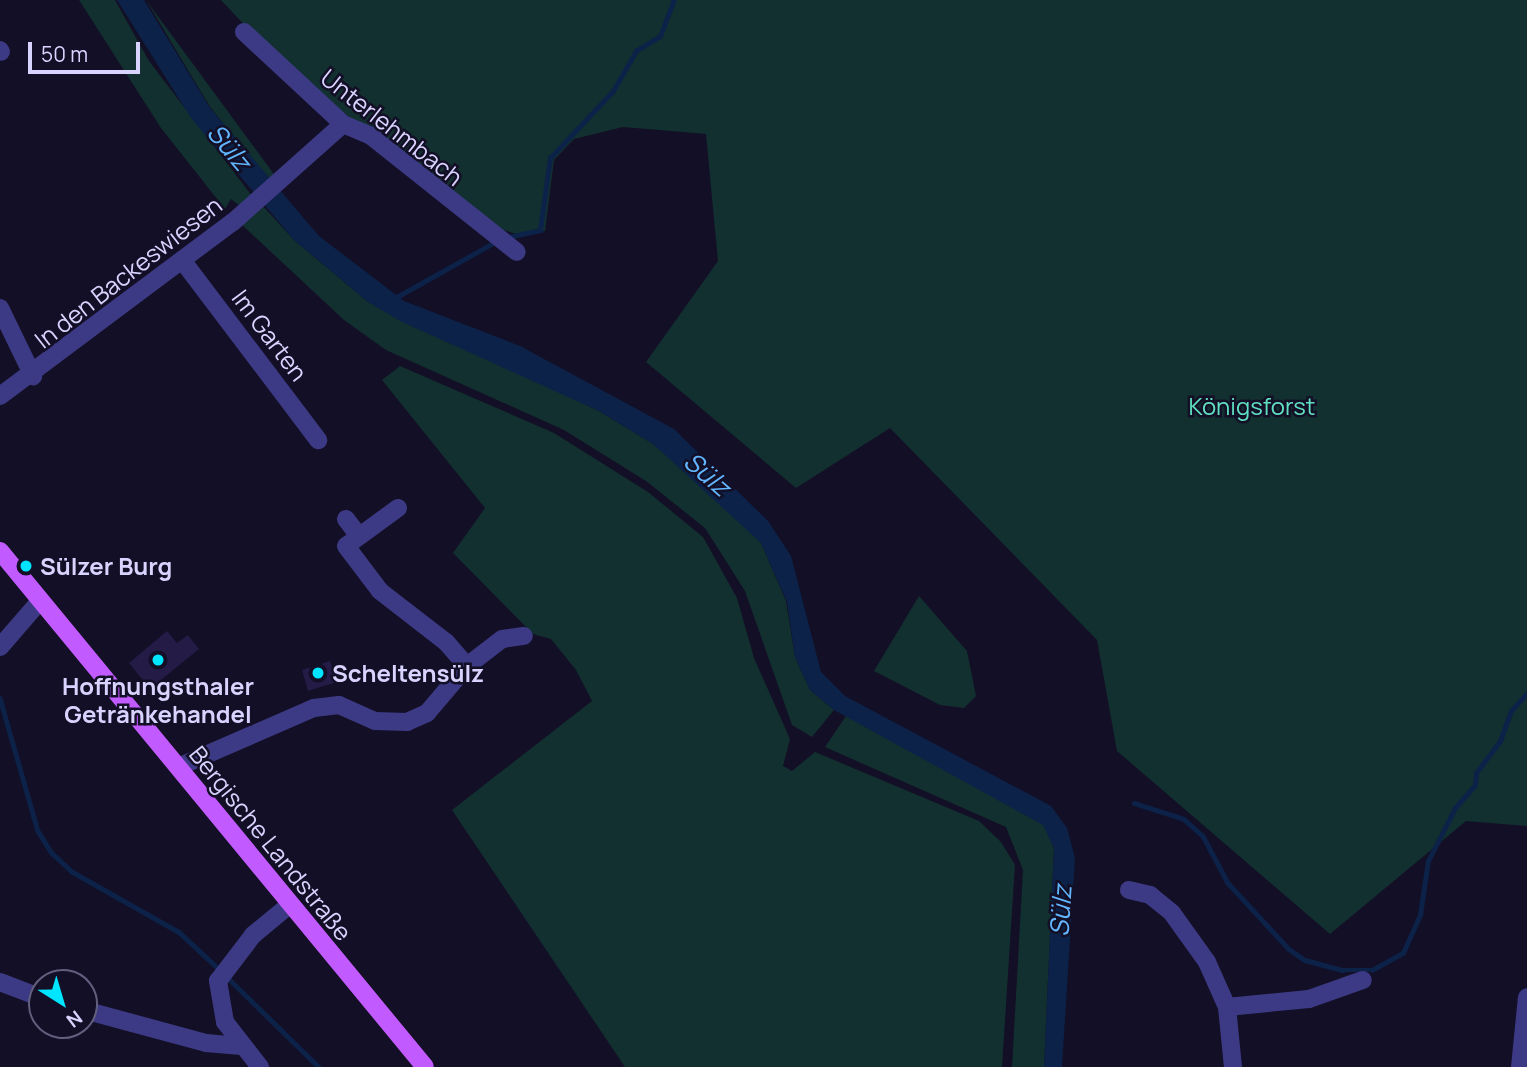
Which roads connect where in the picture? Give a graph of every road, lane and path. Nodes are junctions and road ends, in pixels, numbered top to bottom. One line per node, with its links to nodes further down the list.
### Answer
1 (244, 33): 2 (street, Unterlehmbach)
2 (343, 124): 3 (street, Unterlehmbach); 4 (street, In den Backeswiesen)
3 (517, 252)
4 (182, 260): 6 (street, In den Backeswiesen); 8 (street, Im Garten)
5 (0, 308): 6 (street)
6 (33, 376): 7 (street, In den Backeswiesen)
7 (0, 396)
8 (318, 440)
9 (398, 508): 11 (street)
10 (346, 519): 11 (street)
11 (359, 536): 16 (street)
12 (0, 551): 13 (main road, Bergische Landstraße)
13 (40, 601): 15 (street); 17 (main road, Bergische Landstraße)
14 (524, 636): 16 (street)
15 (0, 647)
16 (467, 666): 17 (street)
17 (178, 767): 19 (main road, Bergische Landstraße)
18 (1129, 890): 24 (street)
19 (288, 906): 26 (street); 28 (main road, Bergische Landstraße)
20 (1363, 980): 24 (street)
21 (0, 982): 22 (street)
22 (28, 993)
23 (1527, 997): 30 (street)
24 (1227, 1007): 29 (street)
25 (98, 1014): 26 (street)
26 (239, 1046): 27 (street)
27 (260, 1067)
28 (425, 1067)
29 (1233, 1067)
30 (1520, 1067)

